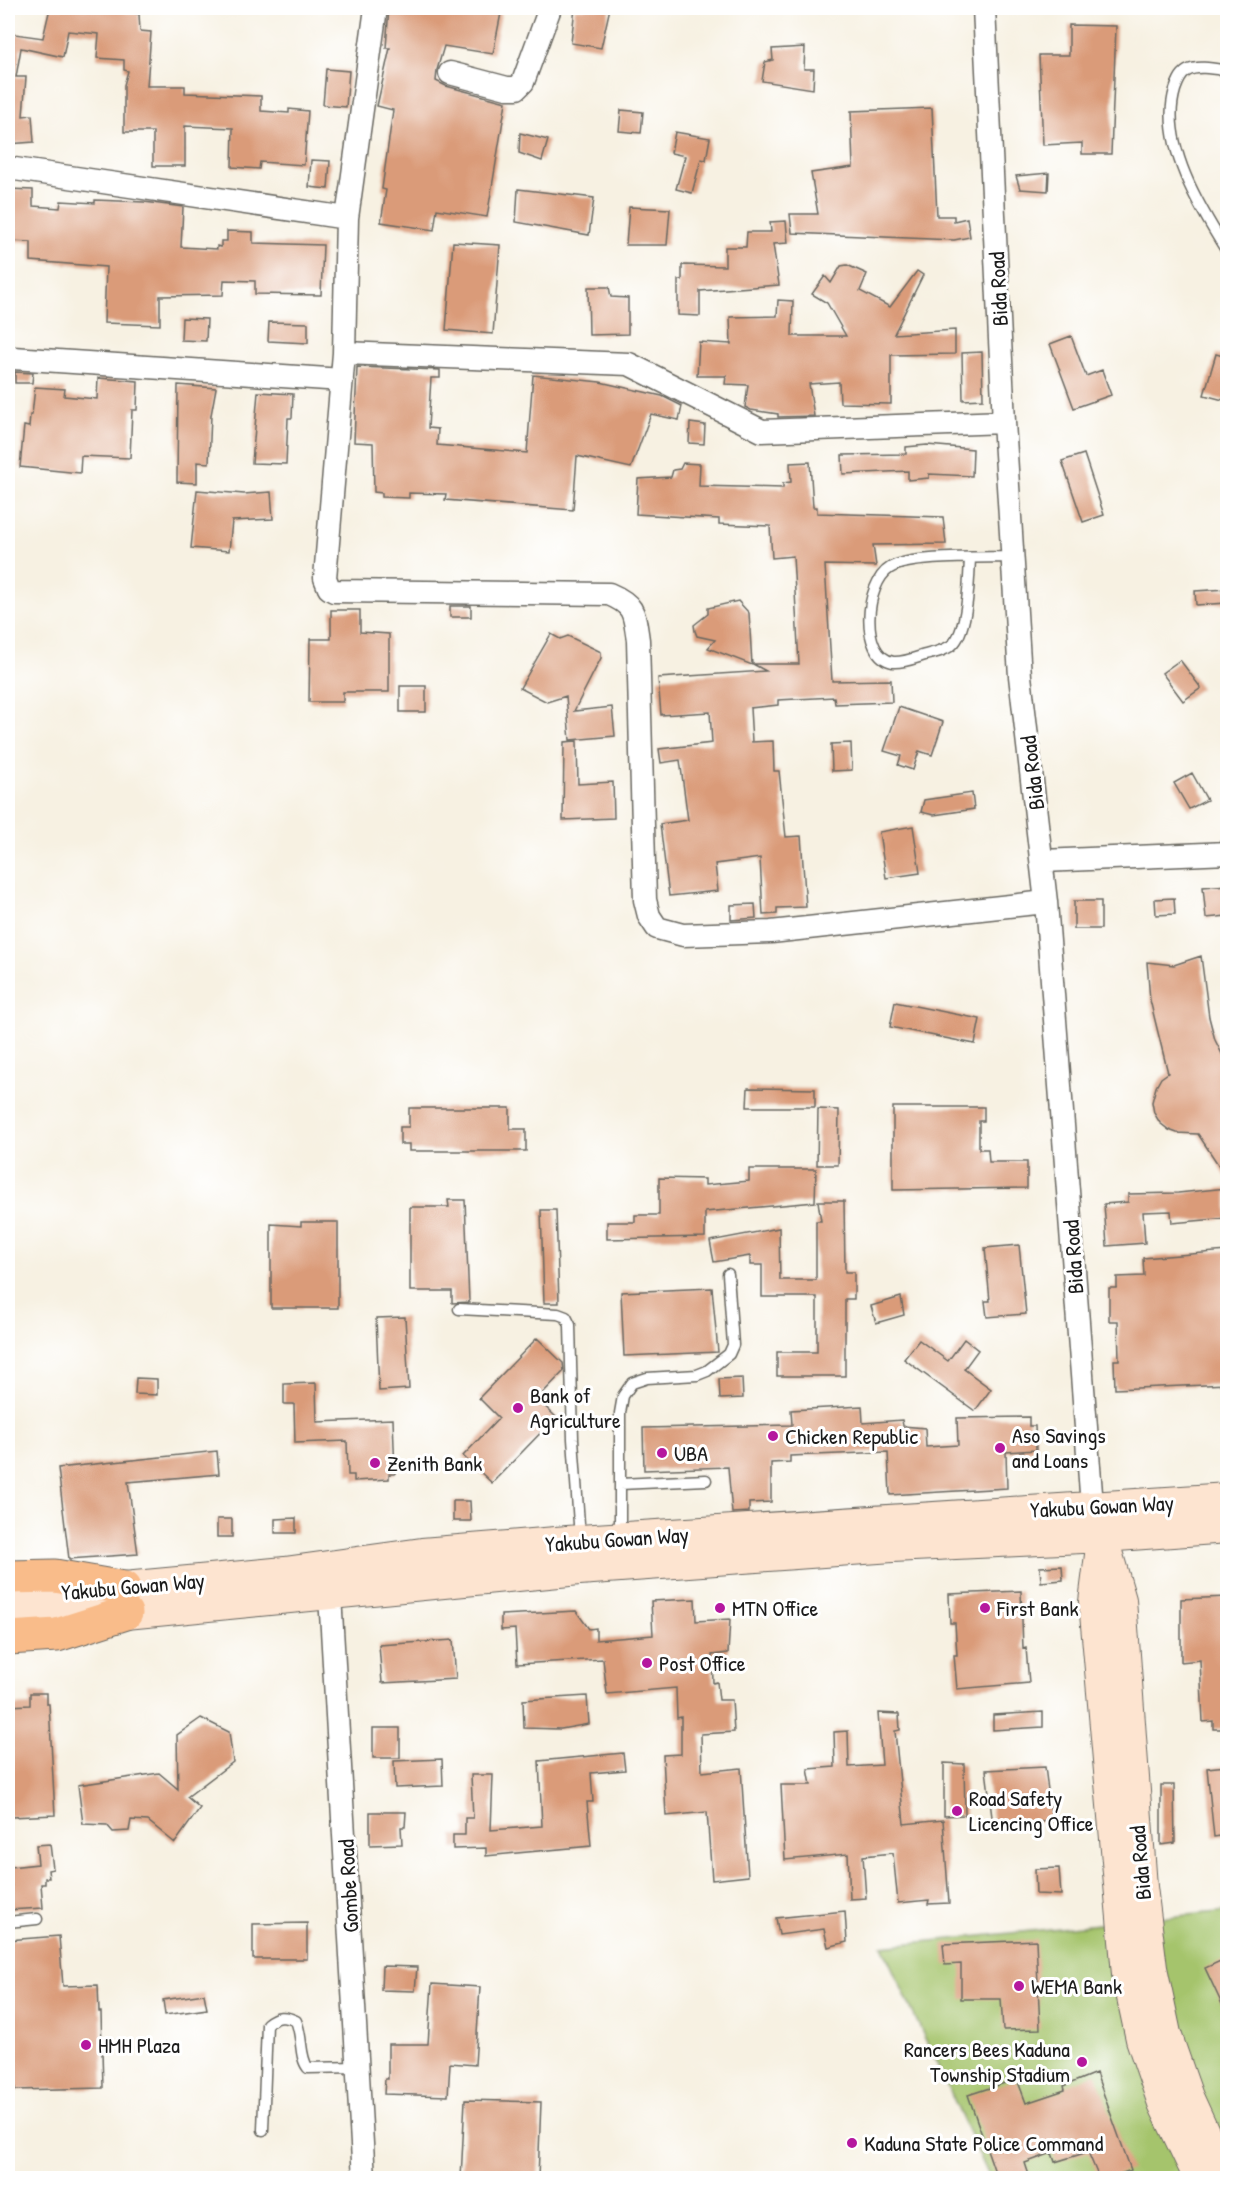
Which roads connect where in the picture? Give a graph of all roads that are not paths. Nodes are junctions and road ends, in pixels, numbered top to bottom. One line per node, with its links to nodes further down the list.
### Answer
1 (376, 8): 7 (street)
2 (550, 8): 5 (street)
3 (984, 8): 12 (street, Bida Road)
4 (1227, 71): 8 (lane)
5 (450, 73)
6 (8, 168): 7 (street)
7 (347, 218): 9 (street)
8 (1227, 253)
9 (344, 353): 11 (street); 12 (street)
10 (13, 358): 11 (street)
11 (342, 380): 17 (street)
12 (1004, 422): 13 (street, Bida Road)
13 (1013, 557): 14 (lane); 16 (street, Bida Road)
14 (970, 558): 14 (lane)
15 (1227, 853): 16 (street)
16 (1042, 861): 17 (street, Bida Road)
17 (1046, 902): 23 (street, Bida Road)
18 (728, 1274): 21 (lane)
19 (459, 1309): 27 (lane)
20 (706, 1480): 21 (lane)
21 (620, 1484): 26 (lane)
22 (1227, 1499): 23 (street, Yakubu Gowan Way)
23 (1092, 1506): 25 (street, Bida Road); 26 (street, Yakubu Gowan Way)
24 (1227, 1527): 25 (street, Yakubu Gowan Way)
25 (1103, 1536): 29 (street, Yakubu Gowan Way); 39 (street, Bida Road); 40 (street, Bida Road)
26 (620, 1538): 27 (street, Yakubu Gowan Way)
27 (580, 1541): 29 (street, Yakubu Gowan Way)
28 (8, 1577): 31 (main road)
29 (329, 1580): 31 (street, Yakubu Gowan Way); 36 (street, Gombe Road)
30 (8, 1596): 31 (street, Yakubu Gowan Way)
31 (125, 1600): 32 (street, Yakubu Gowan Way); 33 (main road)
32 (8, 1621)
33 (8, 1638)
34 (37, 1919): 35 (lane)
35 (8, 1922)
36 (358, 2067): 37 (lane); 38 (street, Gombe Road)
37 (263, 2130)
38 (364, 2178)
39 (1200, 2178)
40 (1224, 2178)

